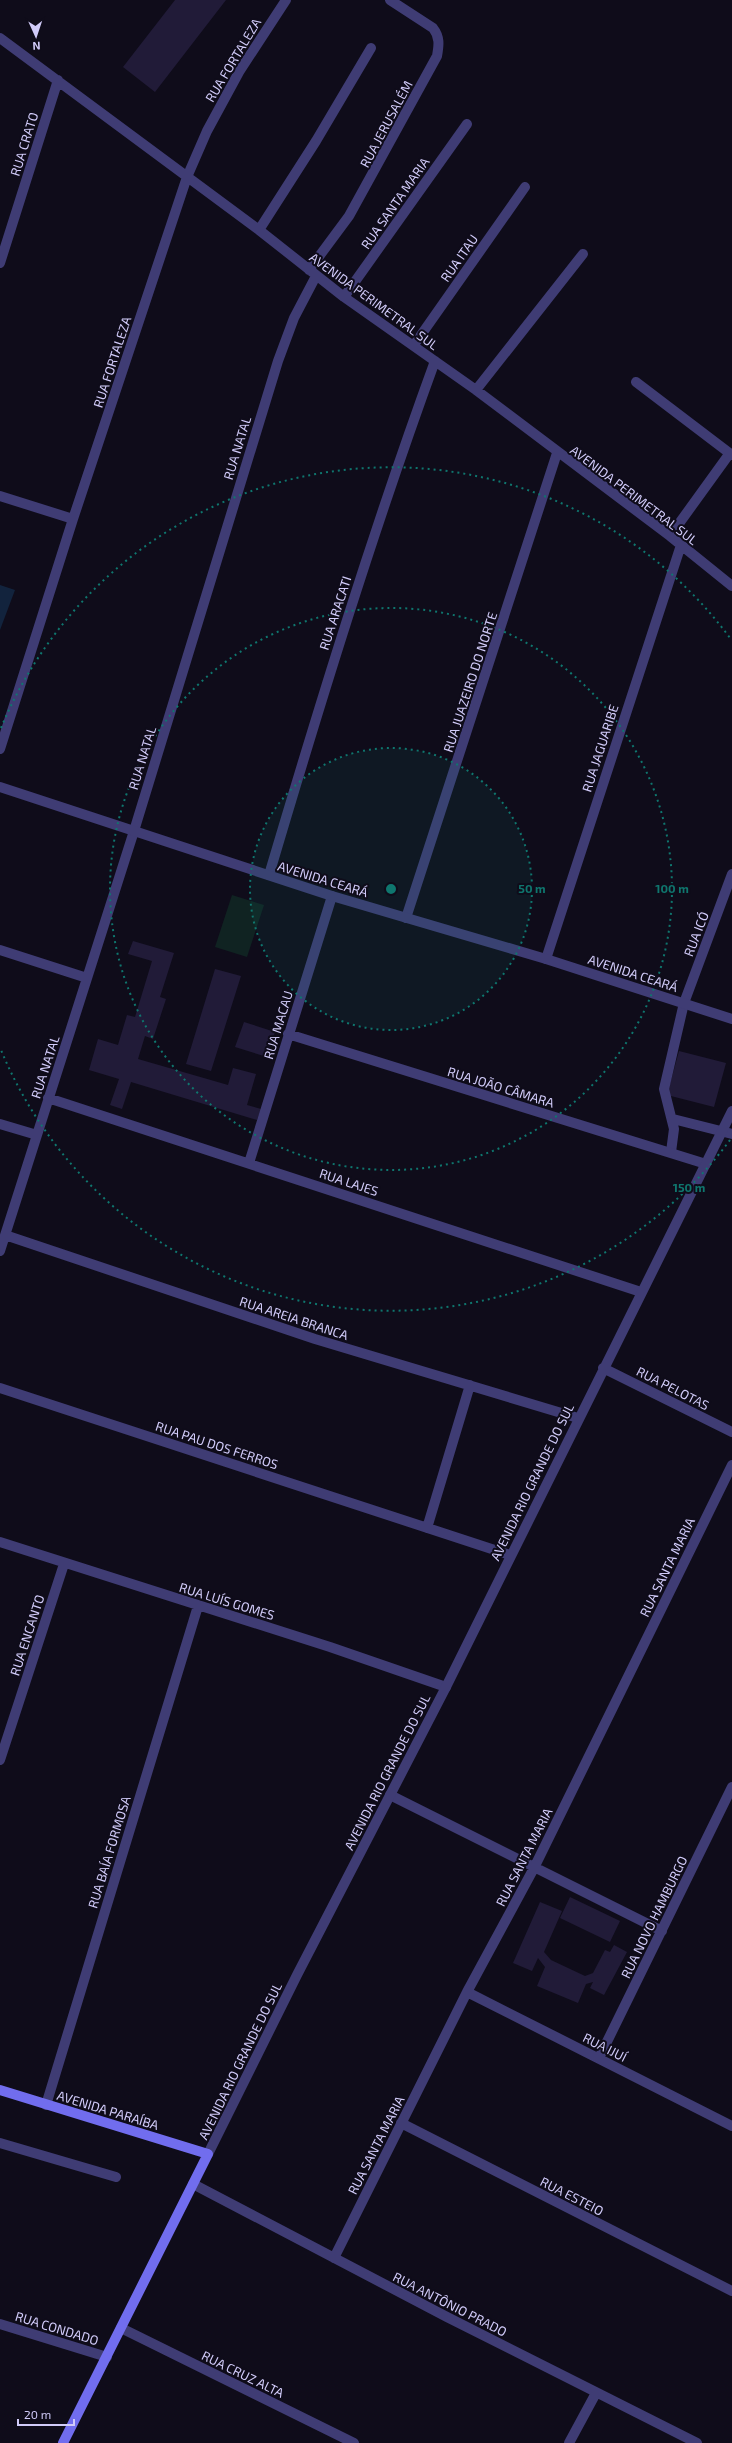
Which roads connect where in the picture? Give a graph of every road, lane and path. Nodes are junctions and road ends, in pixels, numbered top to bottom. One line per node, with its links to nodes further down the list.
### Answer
1 (286, 0): 7 (street, RUA FORTALEZA)
2 (390, 0): 12 (street, RUA JERUSALÉM)
3 (0, 38): 5 (street, AVENIDA PERIMETRAL SUL)
4 (371, 48): 9 (street)
5 (58, 80): 7 (street, AVENIDA PERIMETRAL SUL); 11 (street, RUA CRATO)
6 (467, 124): 13 (street, RUA SANTA MARIA)
7 (186, 177): 9 (street, AVENIDA PERIMETRAL SUL); 21 (street, RUA FORTALEZA)
8 (526, 188): 14 (street, RUA ITAU)
9 (259, 230): 12 (street, AVENIDA PERIMETRAL SUL)
10 (584, 254): 17 (street)
11 (0, 263)
12 (313, 273): 13 (street, AVENIDA PERIMETRAL SUL); 27 (street, RUA NATAL)
13 (344, 297): 14 (street, AVENIDA PERIMETRAL SUL)
14 (414, 345): 15 (street, AVENIDA PERIMETRAL SUL)
15 (435, 361): 17 (street, AVENIDA PERIMETRAL SUL); 29 (street, RUA ARACATI)
16 (636, 382): 19 (street)
17 (476, 390): 18 (street, AVENIDA PERIMETRAL SUL)
18 (558, 453): 22 (street, AVENIDA PERIMETRAL SUL); 31 (street, RUA JUAZEIRO DO NORTE)
19 (731, 454): 22 (street)
20 (0, 496): 21 (street)
21 (73, 518): 25 (street, RUA FORTALEZA)
22 (670, 536): 23 (street, AVENIDA PERIMETRAL SUL)
23 (681, 545): 24 (street, AVENIDA PERIMETRAL SUL); 33 (street, RUA JAGUARIBE)
24 (732, 586)
25 (0, 749)
26 (0, 787): 27 (street, AVENIDA CEARÁ)
27 (134, 831): 29 (street, AVENIDA CEARÁ); 34 (street, RUA NATAL)
28 (732, 874): 35 (street, RUA ICÓ)
29 (269, 875): 30 (street, AVENIDA CEARÁ)
30 (332, 896): 31 (street, AVENIDA CEARÁ); 37 (street, RUA MACAU)
31 (406, 918): 33 (street, AVENIDA CEARÁ)
32 (0, 950): 34 (street)
33 (546, 959): 35 (street, AVENIDA CEARÁ)
34 (87, 978): 38 (street, RUA NATAL)
35 (684, 1003): 36 (street, AVENIDA CEARÁ); 40 (street, RUA ICÓ)
36 (732, 1019)
37 (288, 1034): 44 (street, RUA JOÃO CÂMARA); 45 (street, RUA MACAU)
38 (48, 1098): 43 (street, RUA NATAL); 45 (street, RUA LAJES)
39 (732, 1111): 42 (street, AVENIDA RIO GRANDE DO SUL)
40 (672, 1119): 42 (street); 44 (street, RUA ICÓ)
41 (0, 1124): 43 (street)
42 (727, 1132): 46 (street, AVENIDA RIO GRANDE DO SUL)
43 (36, 1135): 47 (street, RUA NATAL)
44 (671, 1152): 46 (street, RUA JOÃO CÂMARA)
45 (248, 1163): 49 (street, RUA LAJES)
46 (706, 1164): 49 (street, AVENIDA RIO GRANDE DO SUL)
47 (5, 1235): 48 (street, RUA NATAL); 51 (street, RUA AREIA BRANCA)
48 (0, 1251)
49 (641, 1292): 50 (street, AVENIDA RIO GRANDE DO SUL)
50 (603, 1368): 53 (street, AVENIDA RIO GRANDE DO SUL); 54 (street, RUA PELOTAS)
51 (470, 1385): 53 (street, RUA AREIA BRANCA); 56 (street)
52 (0, 1388): 56 (street, RUA PAU DOS FERROS)
53 (578, 1418): 58 (street, AVENIDA RIO GRANDE DO SUL)
54 (732, 1432)
55 (732, 1465): 66 (street, RUA SANTA MARIA)
56 (427, 1528): 58 (street, RUA PAU DOS FERROS)
57 (0, 1542): 59 (street, RUA LUÍS GOMES)
58 (510, 1555): 61 (street, AVENIDA RIO GRANDE DO SUL)
59 (64, 1564): 60 (street, RUA LUÍS GOMES); 62 (street, RUA ENCANTO)
60 (198, 1606): 61 (street, RUA LUÍS GOMES); 71 (street, RUA BAÍA FORMOSA)
61 (446, 1687): 64 (street, AVENIDA RIO GRANDE DO SUL)
62 (0, 1760)
63 (732, 1787): 65 (street, RUA NOVO HAMBURGO)
64 (390, 1795): 66 (street); 75 (street, AVENIDA RIO GRANDE DO SUL)
65 (730, 1798): 67 (street, RUA NOVO HAMBURGO)
66 (534, 1868): 67 (street); 68 (street, RUA SANTA MARIA)
67 (662, 1931): 69 (street, RUA NOVO HAMBURGO)
68 (467, 1992): 69 (street, RUA IJUÍ); 73 (street, RUA SANTA MARIA)
69 (599, 2058): 72 (street, RUA IJUÍ)
70 (0, 2090): 71 (main road, AVENIDA PARAÍBA)
71 (46, 2105): 75 (main road, AVENIDA PARAÍBA)
72 (730, 2121)
73 (401, 2123): 78 (street, RUA SANTA MARIA); 79 (street, RUA ESTEIO)
74 (0, 2143): 76 (street)
75 (208, 2154): 77 (main road, AVENIDA RIO GRANDE DO SUL)
76 (116, 2177)
77 (193, 2184): 78 (street, RUA ANTÔNIO PRADO); 81 (main road, AVENIDA RIO GRANDE DO SUL)
78 (334, 2258): 83 (street, RUA ANTÔNIO PRADO)
79 (732, 2291)
80 (0, 2324): 82 (street, RUA CONDADO)
81 (121, 2328): 82 (main road, AVENIDA RIO GRANDE DO SUL); 85 (street, RUA CRUZ ALTA)
82 (107, 2356): 84 (main road, AVENIDA RIO GRANDE DO SUL)
83 (596, 2393): 86 (street); 87 (street, RUA ANTÔNIO PRADO)
84 (63, 2443)
85 (354, 2443)
86 (569, 2443)
87 (697, 2443)

